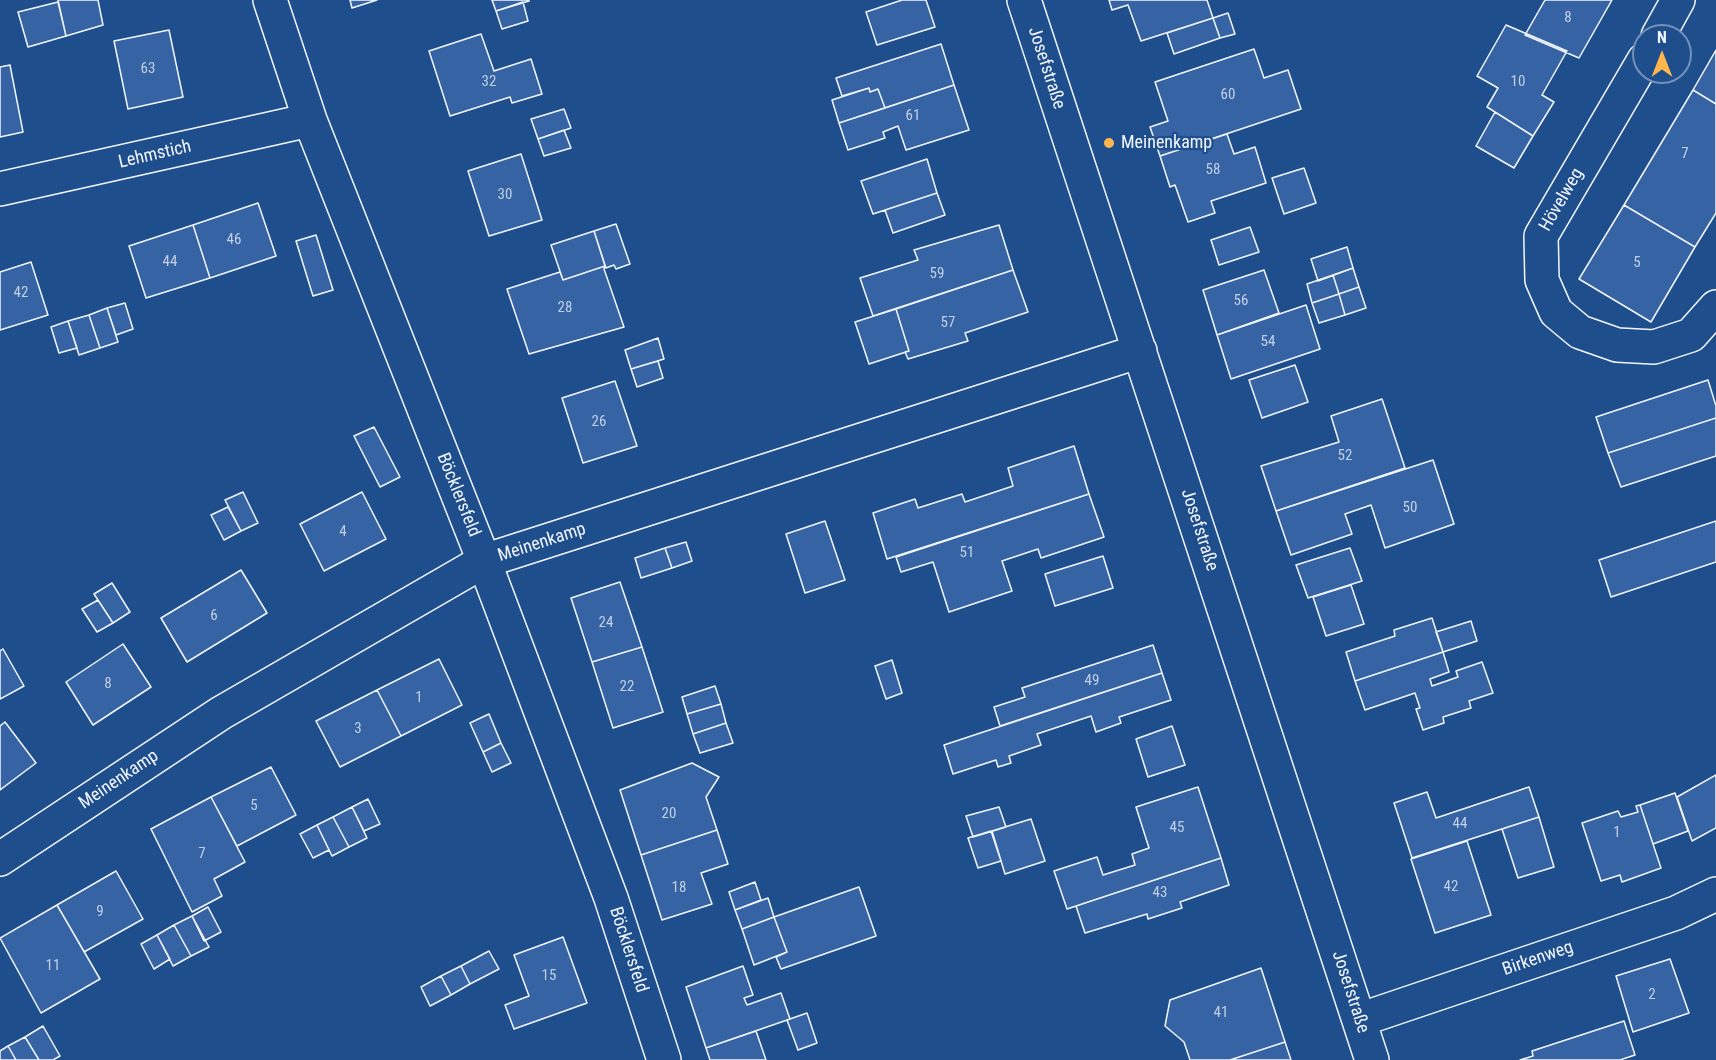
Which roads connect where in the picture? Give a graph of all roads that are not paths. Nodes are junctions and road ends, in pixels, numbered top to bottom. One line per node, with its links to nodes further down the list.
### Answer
1 (270, 0): 6 (street, Böcklersfeld)
2 (1024, 0): 9 (street, Josefstraße)
3 (1678, 0): 4 (street)
4 (1665, 24)
5 (1632, 81): 8 (street, Hövelweg)
6 (310, 120): 7 (street, Lehmstich); 10 (street, Böcklersfeld)
7 (0, 189)
8 (1716, 307)
9 (1140, 351): 10 (street, Meinenkamp); 13 (street, Josefstraße)
10 (484, 561): 11 (street, Meinenkamp); 14 (street, Böcklersfeld)
11 (0, 859)
12 (1716, 894): 13 (street, Birkenweg)
13 (1359, 1020): 15 (street, Josefstraße)
14 (664, 1060)
15 (1372, 1060)

